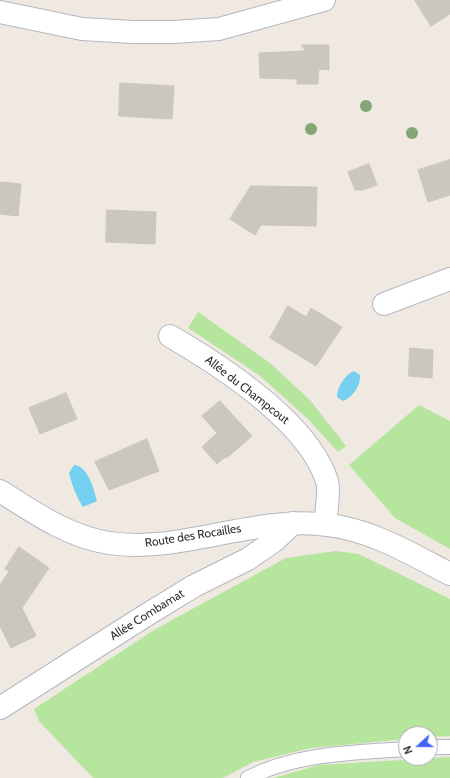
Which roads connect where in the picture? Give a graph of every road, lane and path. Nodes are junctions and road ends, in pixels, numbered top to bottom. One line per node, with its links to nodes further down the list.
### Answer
1 (324, 0): 2 (street)
2 (291, 4): 3 (street)
3 (0, 12)
4 (450, 279): 5 (street)
5 (384, 304)
6 (170, 336): 9 (street, Allée du Champcout)
7 (0, 491): 8 (street, Route des Rocailles)
8 (298, 524): 9 (street, Route des Rocailles); 11 (street, Allée Combamat)
9 (326, 524): 10 (street, Route des Rocailles)
10 (450, 574)
11 (0, 708)
12 (438, 747): 13 (lane)
13 (450, 747)
14 (398, 750): 15 (lane)
15 (248, 778)

